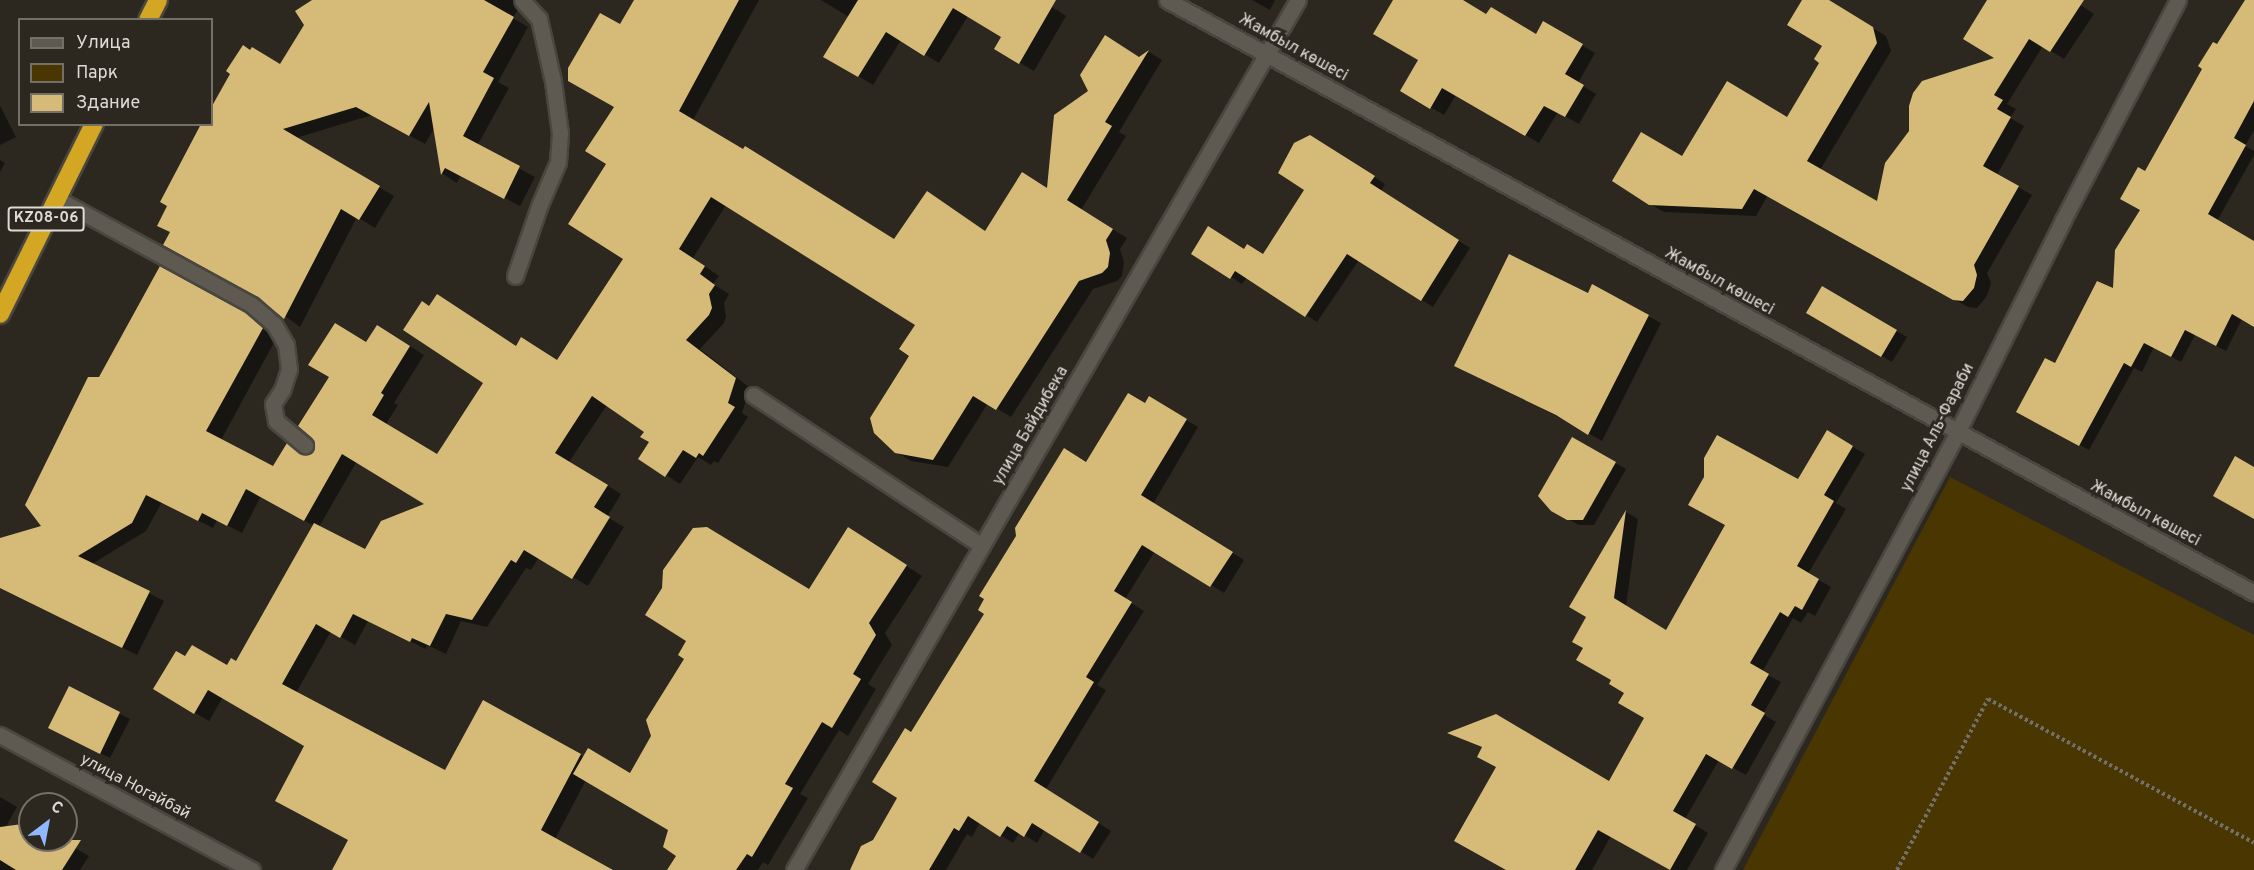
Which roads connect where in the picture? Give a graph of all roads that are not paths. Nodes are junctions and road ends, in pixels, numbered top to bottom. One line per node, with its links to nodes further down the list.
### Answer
1 (158, 0): 6 (highway)
2 (522, 0): 10 (street)
3 (1167, 0): 7 (street, Жамбыл көшесі)
4 (1298, 0): 7 (street, улица Байдибека)
5 (2178, 0): 13 (street, улица Аль-Фараби)
6 (149, 18)
7 (1268, 55): 13 (street, Жамбыл көшесі); 15 (street, улица Байдибека)
8 (93, 126): 9 (highway, KZ08-06)
9 (56, 198): 11 (highway, KZ08-06); 14 (street)
10 (515, 276)
11 (0, 314)
12 (753, 395): 15 (street)
13 (1957, 433): 16 (street, Жамбыл көшесі); 20 (street, улица Аль-Фараби)
14 (305, 445)
15 (982, 546): 19 (street, улица Байдибека)
16 (2254, 593)
17 (0, 735): 18 (street, улица Ногайбай)
18 (252, 870)
19 (794, 870)
20 (1723, 870)

